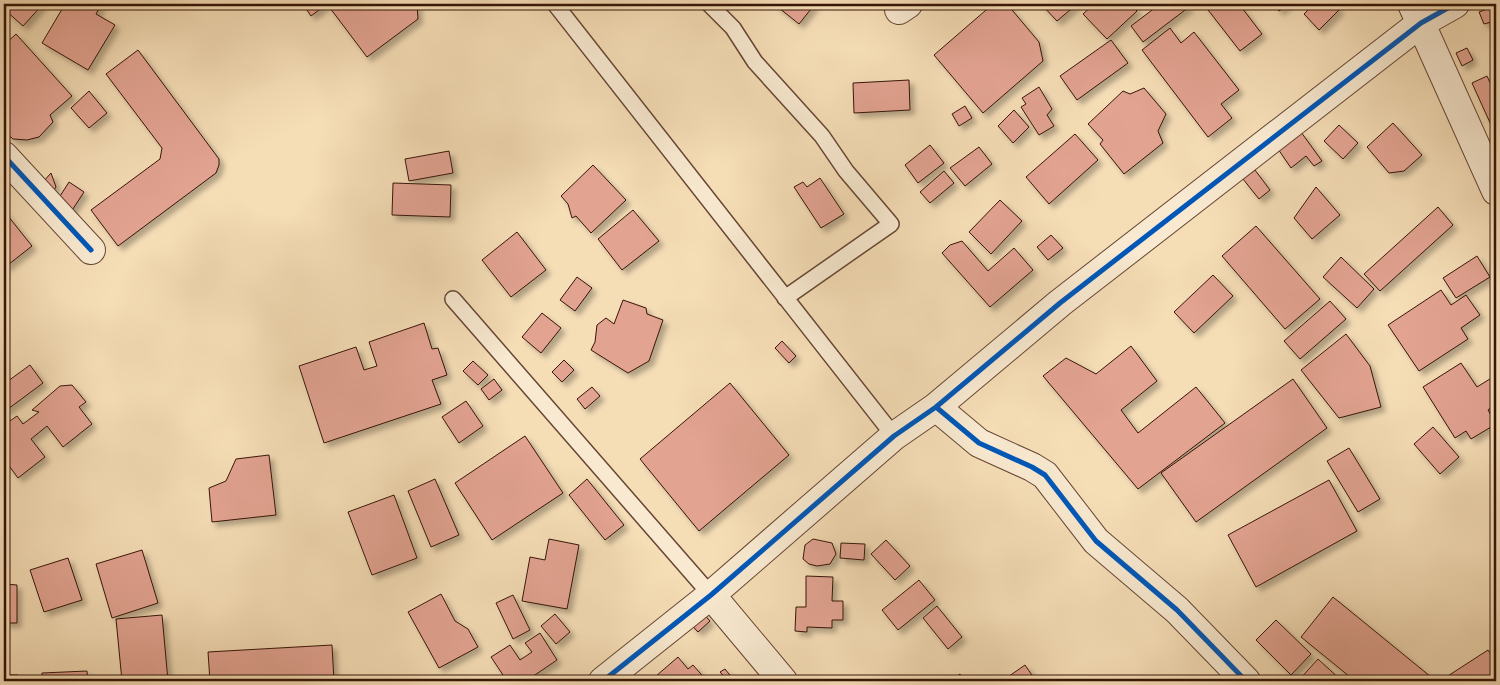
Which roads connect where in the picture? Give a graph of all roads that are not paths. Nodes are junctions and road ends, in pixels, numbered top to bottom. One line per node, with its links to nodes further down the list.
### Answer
1 (556, 4): 8 (lane)
2 (709, 4): 8 (lane)
3 (1455, 4): 4 (street)
4 (1416, 13): 6 (street); 10 (street)
5 (4, 156): 7 (street)
6 (1496, 191)
7 (91, 250)
8 (785, 298): 11 (lane)
9 (453, 299): 12 (lane)
10 (936, 407): 11 (street); 15 (street)
11 (894, 436): 12 (street)
12 (712, 595): 13 (street); 14 (street)
13 (602, 681)
14 (783, 681)
15 (1246, 681)

